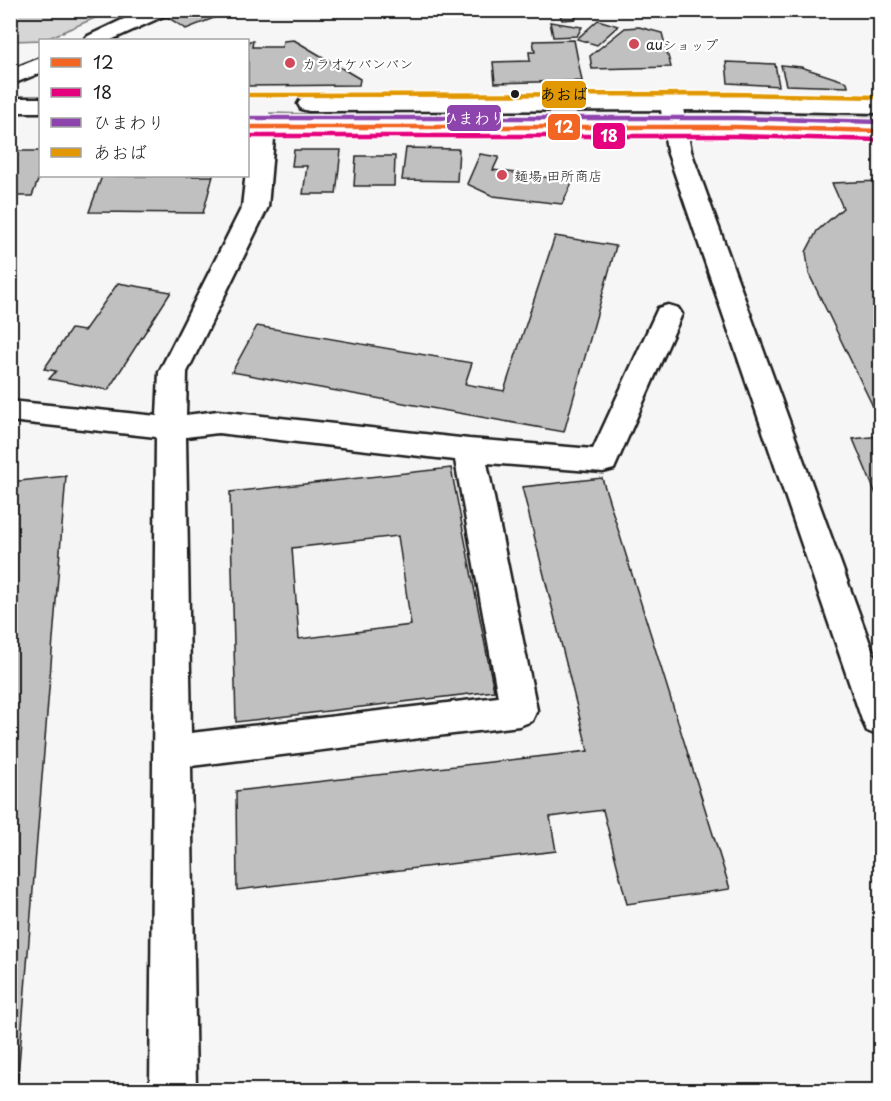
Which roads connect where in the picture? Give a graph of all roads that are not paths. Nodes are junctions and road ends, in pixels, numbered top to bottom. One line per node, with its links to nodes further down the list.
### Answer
1 (161, 10): 2 (street)
2 (97, 39)
3 (39, 65): 4 (street)
4 (10, 79)
5 (10, 105): 6 (street)
6 (39, 105)
7 (880, 106): 8 (street)
8 (673, 115): 9 (street); 10 (street); 15 (street)
9 (253, 119): 13 (street)
10 (880, 131)
11 (668, 314): 14 (street)
12 (10, 411): 13 (street)
13 (171, 428): 14 (street); 16 (street)
14 (469, 450): 16 (street)
15 (880, 720)
16 (172, 752): 17 (street)
17 (173, 1090)

